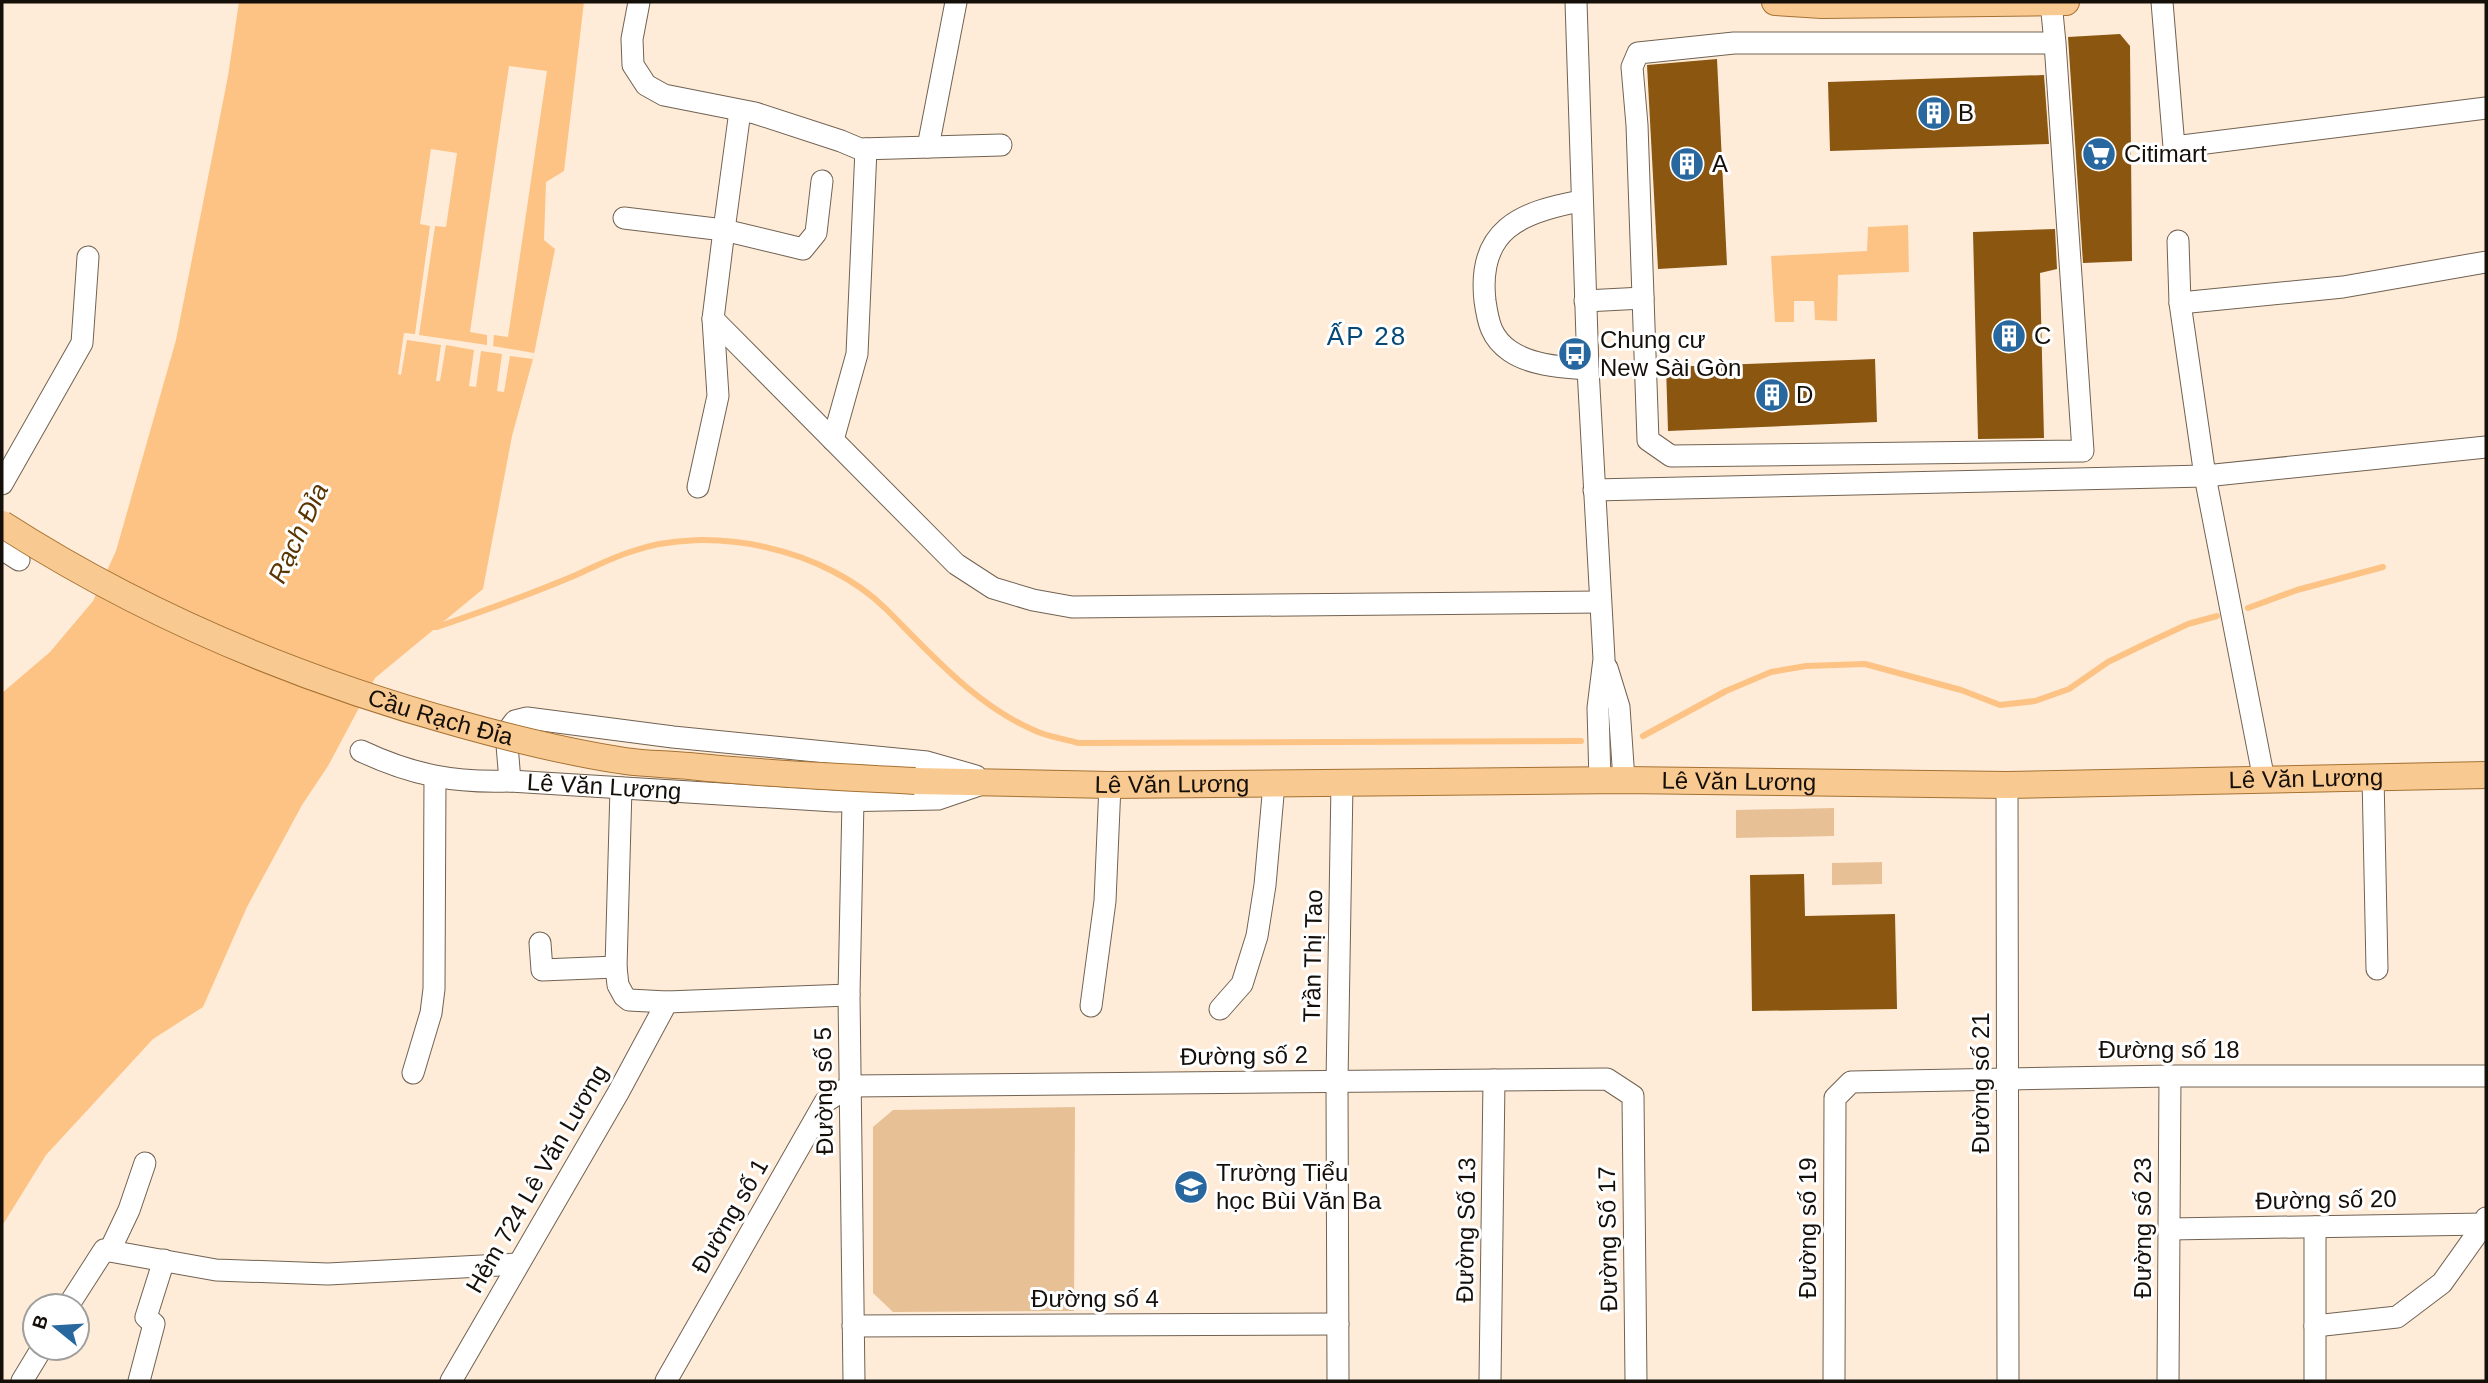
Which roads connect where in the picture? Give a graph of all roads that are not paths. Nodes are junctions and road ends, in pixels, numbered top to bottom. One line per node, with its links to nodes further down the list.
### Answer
1 (639, 2): 10 (street)
2 (956, 2): 12 (street)
3 (1576, 2): 15 (street)
4 (1775, 2): 5 (main road)
5 (2051, 2): 6 (main road); 8 (street)
6 (2066, 2)
7 (2162, 2): 9 (street)
8 (2054, 43): 21 (street); 21 (street)
9 (2486, 108)
10 (740, 111): 13 (street); 17 (street)
11 (1001, 145): 12 (street)
12 (928, 147): 13 (street)
13 (866, 149): 26 (street)
14 (822, 181): 17 (street)
15 (1581, 201): 22 (street); 25 (street)
16 (624, 218): 17 (street)
17 (724, 230): 24 (street)
18 (2178, 241): 23 (street)
19 (88, 257): 29 (street)
20 (2486, 262): 23 (street)
21 (1643, 298): 22 (street)
22 (1585, 301): 25 (street)
23 (2180, 303): 28 (street)
24 (713, 319): 26 (street); 30 (street)
25 (1588, 369): 31 (street)
26 (833, 440): 33 (street)
27 (2486, 447): 28 (street)
28 (2205, 476): 31 (street); 39 (street)
29 (2, 484)
30 (698, 487)
31 (1594, 490): 33 (street)
32 (2, 524): 38 (main road, Cầu Rạch Đỉa, bridge)
33 (1600, 602): 42 (street)
34 (362, 751): 37 (street, Lê Văn Lương)
35 (2486, 775): 36 (main road, Lê Văn Lương)
36 (2373, 776): 39 (main road, Lê Văn Lương); 51 (street)
37 (435, 777): 40 (street, Lê Văn Lương); 56 (street)
38 (915, 780): 41 (main road, Lê Văn Lương)
39 (2264, 780): 46 (main road, Lê Văn Lương)
40 (510, 781): 41 (street, Lê Văn Lương); 47 (street, Lê Văn Lương)
41 (991, 781): 45 (main road, Lê Văn Lương); 48 (street, Lê Văn Lương)
42 (1612, 781): 44 (main road, Lê Văn Lương); 46 (main road, Lê Văn Lương)
43 (1274, 784): 44 (main road, Lê Văn Lương); 45 (main road, Lê Văn Lương); 55 (street)
44 (1342, 784): 61 (street, Trần Thị Tao)
45 (1110, 785): 54 (street)
46 (2007, 785): 59 (street, Đường số 21)
47 (621, 788): 48 (street, Lê Văn Lương); 50 (street)
48 (853, 800): 52 (street, Đường số 5)
49 (540, 943): 50 (street)
50 (616, 967): 53 (street)
51 (2377, 969)
52 (849, 995): 53 (street); 63 (street, Đường số 5)
53 (667, 1002): 71 (street, Hẻm 724 Lê Văn Lương)
54 (1091, 1006)
55 (1220, 1009)
56 (413, 1073)
57 (2170, 1076): 58 (street, Đường số 18); 59 (street, Đường số 18); 68 (street, Đường số 23)
58 (2486, 1076)
59 (2008, 1078): 62 (street, Đường số 18); 86 (street, Đường số 21)
60 (1493, 1080): 61 (street, Đường số 2); 64 (street, Đường số 2); 83 (street, Đường Số 13)
61 (1337, 1082): 63 (street, Đường số 2); 73 (street, Trần Thị Tao)
62 (1851, 1082): 85 (street, Đường số 19)
63 (850, 1086): 74 (street, Đường số 5); 80 (street, Đường số 1)
64 (1633, 1096): 84 (street, Đường Số 17)
65 (145, 1163): 69 (street)
66 (2485, 1221): 67 (street, Đường số 20); 75 (street)
67 (2315, 1227): 68 (street, Đường số 20); 75 (street)
68 (2169, 1230): 87 (street, Đường số 23)
69 (110, 1250): 70 (street); 72 (street)
70 (164, 1260): 71 (street); 78 (street)
71 (518, 1264): 79 (street, Hẻm 724 Lê Văn Lương)
72 (76, 1292)
73 (1338, 1324): 74 (street, Đường số 4); 82 (street, Trần Thị Tao)
74 (853, 1326): 81 (street, Đường số 5)
75 (2315, 1326): 88 (street)
76 (34, 1362): 77 (street)
77 (22, 1381)
78 (139, 1381)
79 (451, 1381)
80 (666, 1381)
81 (854, 1381)
82 (1338, 1381)
83 (1490, 1381)
84 (1636, 1381)
85 (1834, 1381)
86 (2008, 1381)
87 (2168, 1381)
88 (2315, 1381)

